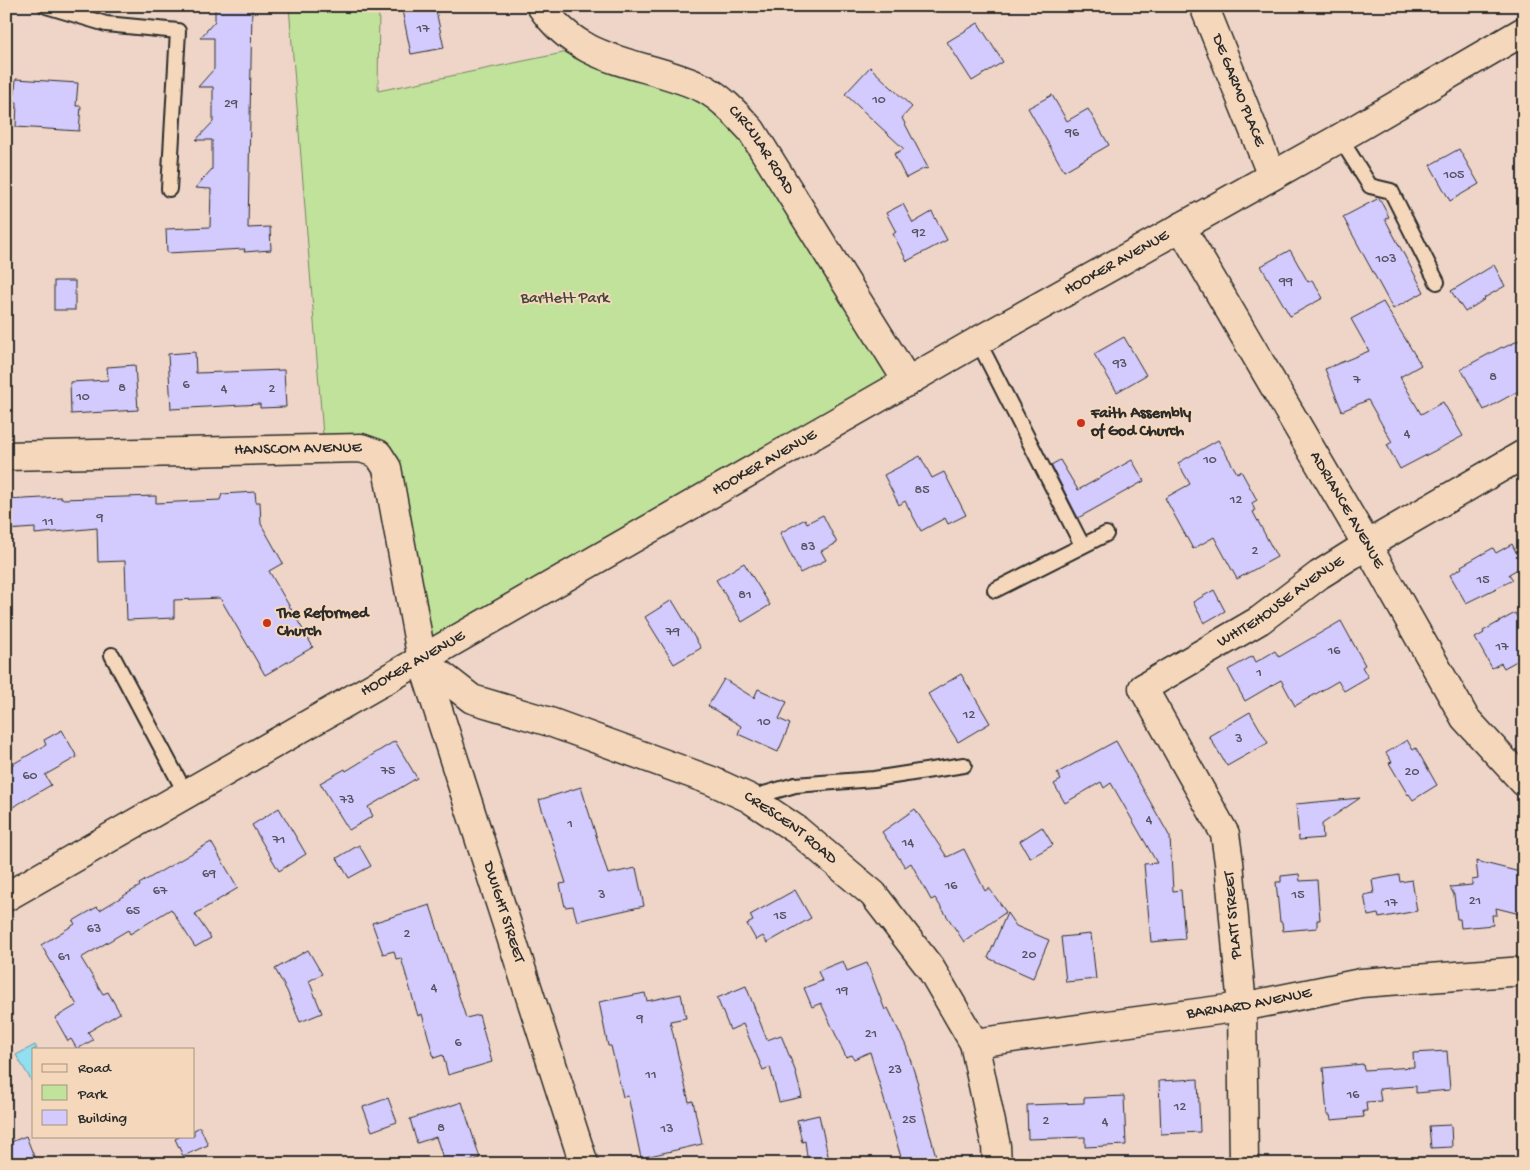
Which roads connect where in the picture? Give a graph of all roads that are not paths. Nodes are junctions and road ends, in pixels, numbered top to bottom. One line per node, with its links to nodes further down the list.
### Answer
1 (46, 6): 7 (lane)
2 (541, 6): 11 (street, CIRCULAR ROAD)
3 (1204, 6): 6 (street, DE GARMO PLACE)
4 (1524, 31): 5 (street, HOOKER AVENUE)
5 (1340, 138): 6 (street, HOOKER AVENUE); 9 (lane)
6 (1272, 176): 8 (street, HOOKER AVENUE)
7 (169, 189)
8 (1181, 227): 10 (street, HOOKER AVENUE); 16 (street, ADRIANCE AVENUE)
9 (1438, 282)
10 (978, 342): 11 (street, HOOKER AVENUE); 15 (lane)
11 (908, 382): 19 (street, HOOKER AVENUE)
12 (1524, 454): 16 (street, WHITEHOUSE AVENUE)
13 (6, 456): 19 (street, HANSCOM AVENUE)
14 (1106, 534): 15 (lane)
15 (1082, 545): 17 (lane)
16 (1367, 545): 20 (street, WHITEHOUSE AVENUE); 22 (street, ADRIANCE AVENUE)
17 (995, 590)
18 (112, 655): 23 (lane)
19 (422, 660): 23 (street, HOOKER AVENUE); 24 (street, CRESCENT ROAD); 29 (street, DWIGHT STREET)
20 (1143, 688): 27 (street, PLATT STREET)
21 (964, 765): 24 (lane)
22 (1524, 782)
23 (186, 794): 25 (street, HOOKER AVENUE)
24 (749, 798): 28 (street, CRESCENT ROAD)
25 (6, 897)
26 (1524, 971): 27 (street, BARNARD AVENUE)
27 (1242, 1007): 28 (street, BARNARD AVENUE); 31 (street, PLATT STREET)
28 (974, 1043): 30 (street, CRESCENT ROAD)
29 (584, 1164)
30 (997, 1164)
31 (1244, 1164)

